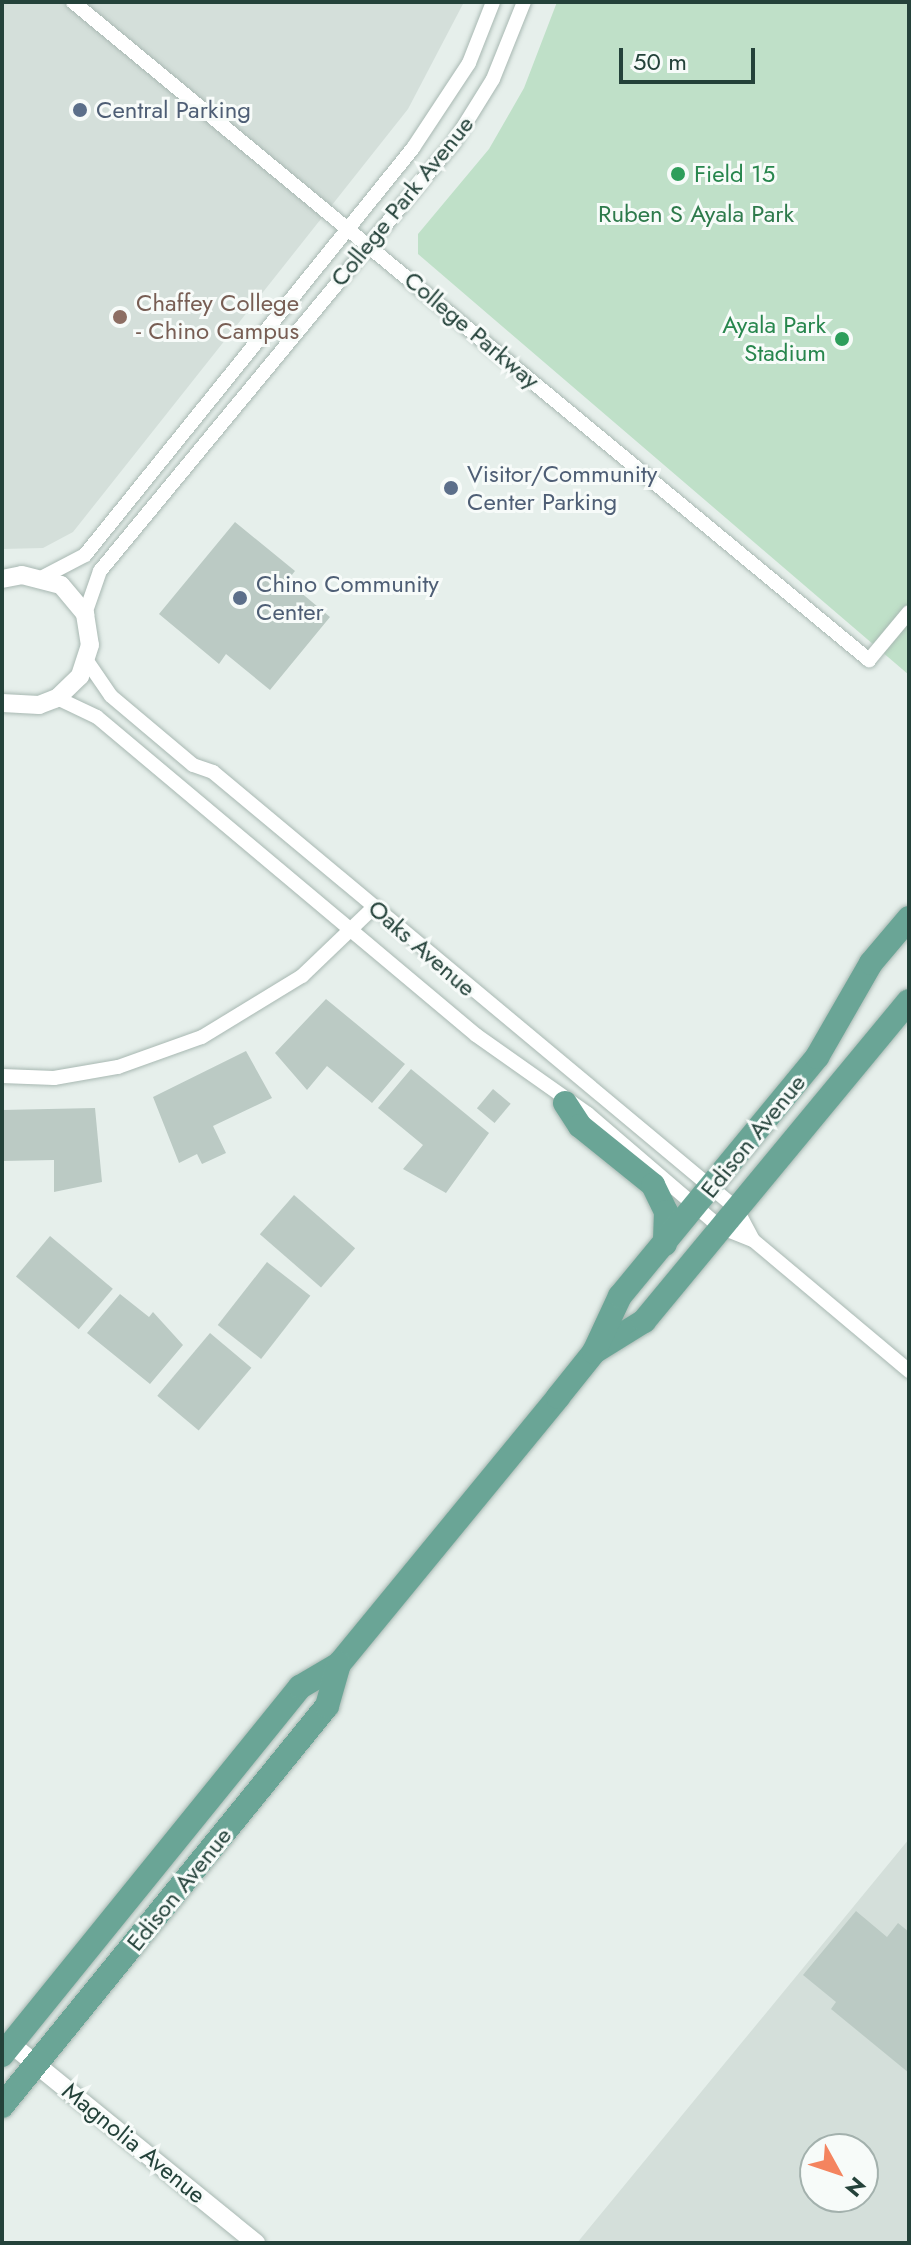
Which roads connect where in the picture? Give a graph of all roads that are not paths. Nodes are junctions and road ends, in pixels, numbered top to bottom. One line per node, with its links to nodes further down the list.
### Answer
1 (73, 2): 4 (street, College Parkway)
2 (493, 2): 4 (street, College Park Avenue)
3 (524, 2): 5 (street, College Park Avenue)
4 (348, 225): 5 (street, College Parkway); 6 (street, College Park Avenue)
5 (370, 243): 8 (street, College Parkway); 9 (street, College Park Avenue)
6 (43, 577): 7 (street); 9 (street)
7 (2, 579)
8 (909, 612)
9 (85, 614): 10 (street)
10 (87, 661): 11 (street); 13 (street, Oaks Avenue)
11 (57, 698): 12 (street); 15 (street, Oaks Avenue)
12 (2, 703)
13 (374, 907): 15 (street); 19 (street, Oaks Avenue)
14 (909, 918): 19 (main road, Edison Avenue)
15 (351, 931): 17 (street); 18 (street, Oaks Avenue)
16 (909, 1001): 21 (main road, Edison Avenue)
17 (2, 1076)
18 (565, 1103): 20 (street, Oaks Avenue); 23 (main road)
19 (712, 1187): 20 (main road, Edison Avenue); 21 (street, Oaks Avenue)
20 (696, 1207): 21 (street, Oaks Avenue); 23 (main road, Edison Avenue)
21 (728, 1217): 22 (street, Oaks Avenue); 22 (street, Oaks Avenue); 24 (main road, Edison Avenue)
22 (753, 1240): 25 (street, Oaks Avenue)
23 (665, 1244): 24 (main road, Edison Avenue)
24 (594, 1352): 26 (main road, Edison Avenue)
25 (909, 1371)
26 (339, 1664): 27 (main road, Edison Avenue); 28 (main road, Edison Avenue)
27 (7, 2049): 28 (street, Magnolia Avenue)
28 (37, 2065): 29 (main road, Edison Avenue); 30 (street, Magnolia Avenue)
29 (2, 2106)
30 (256, 2243)

